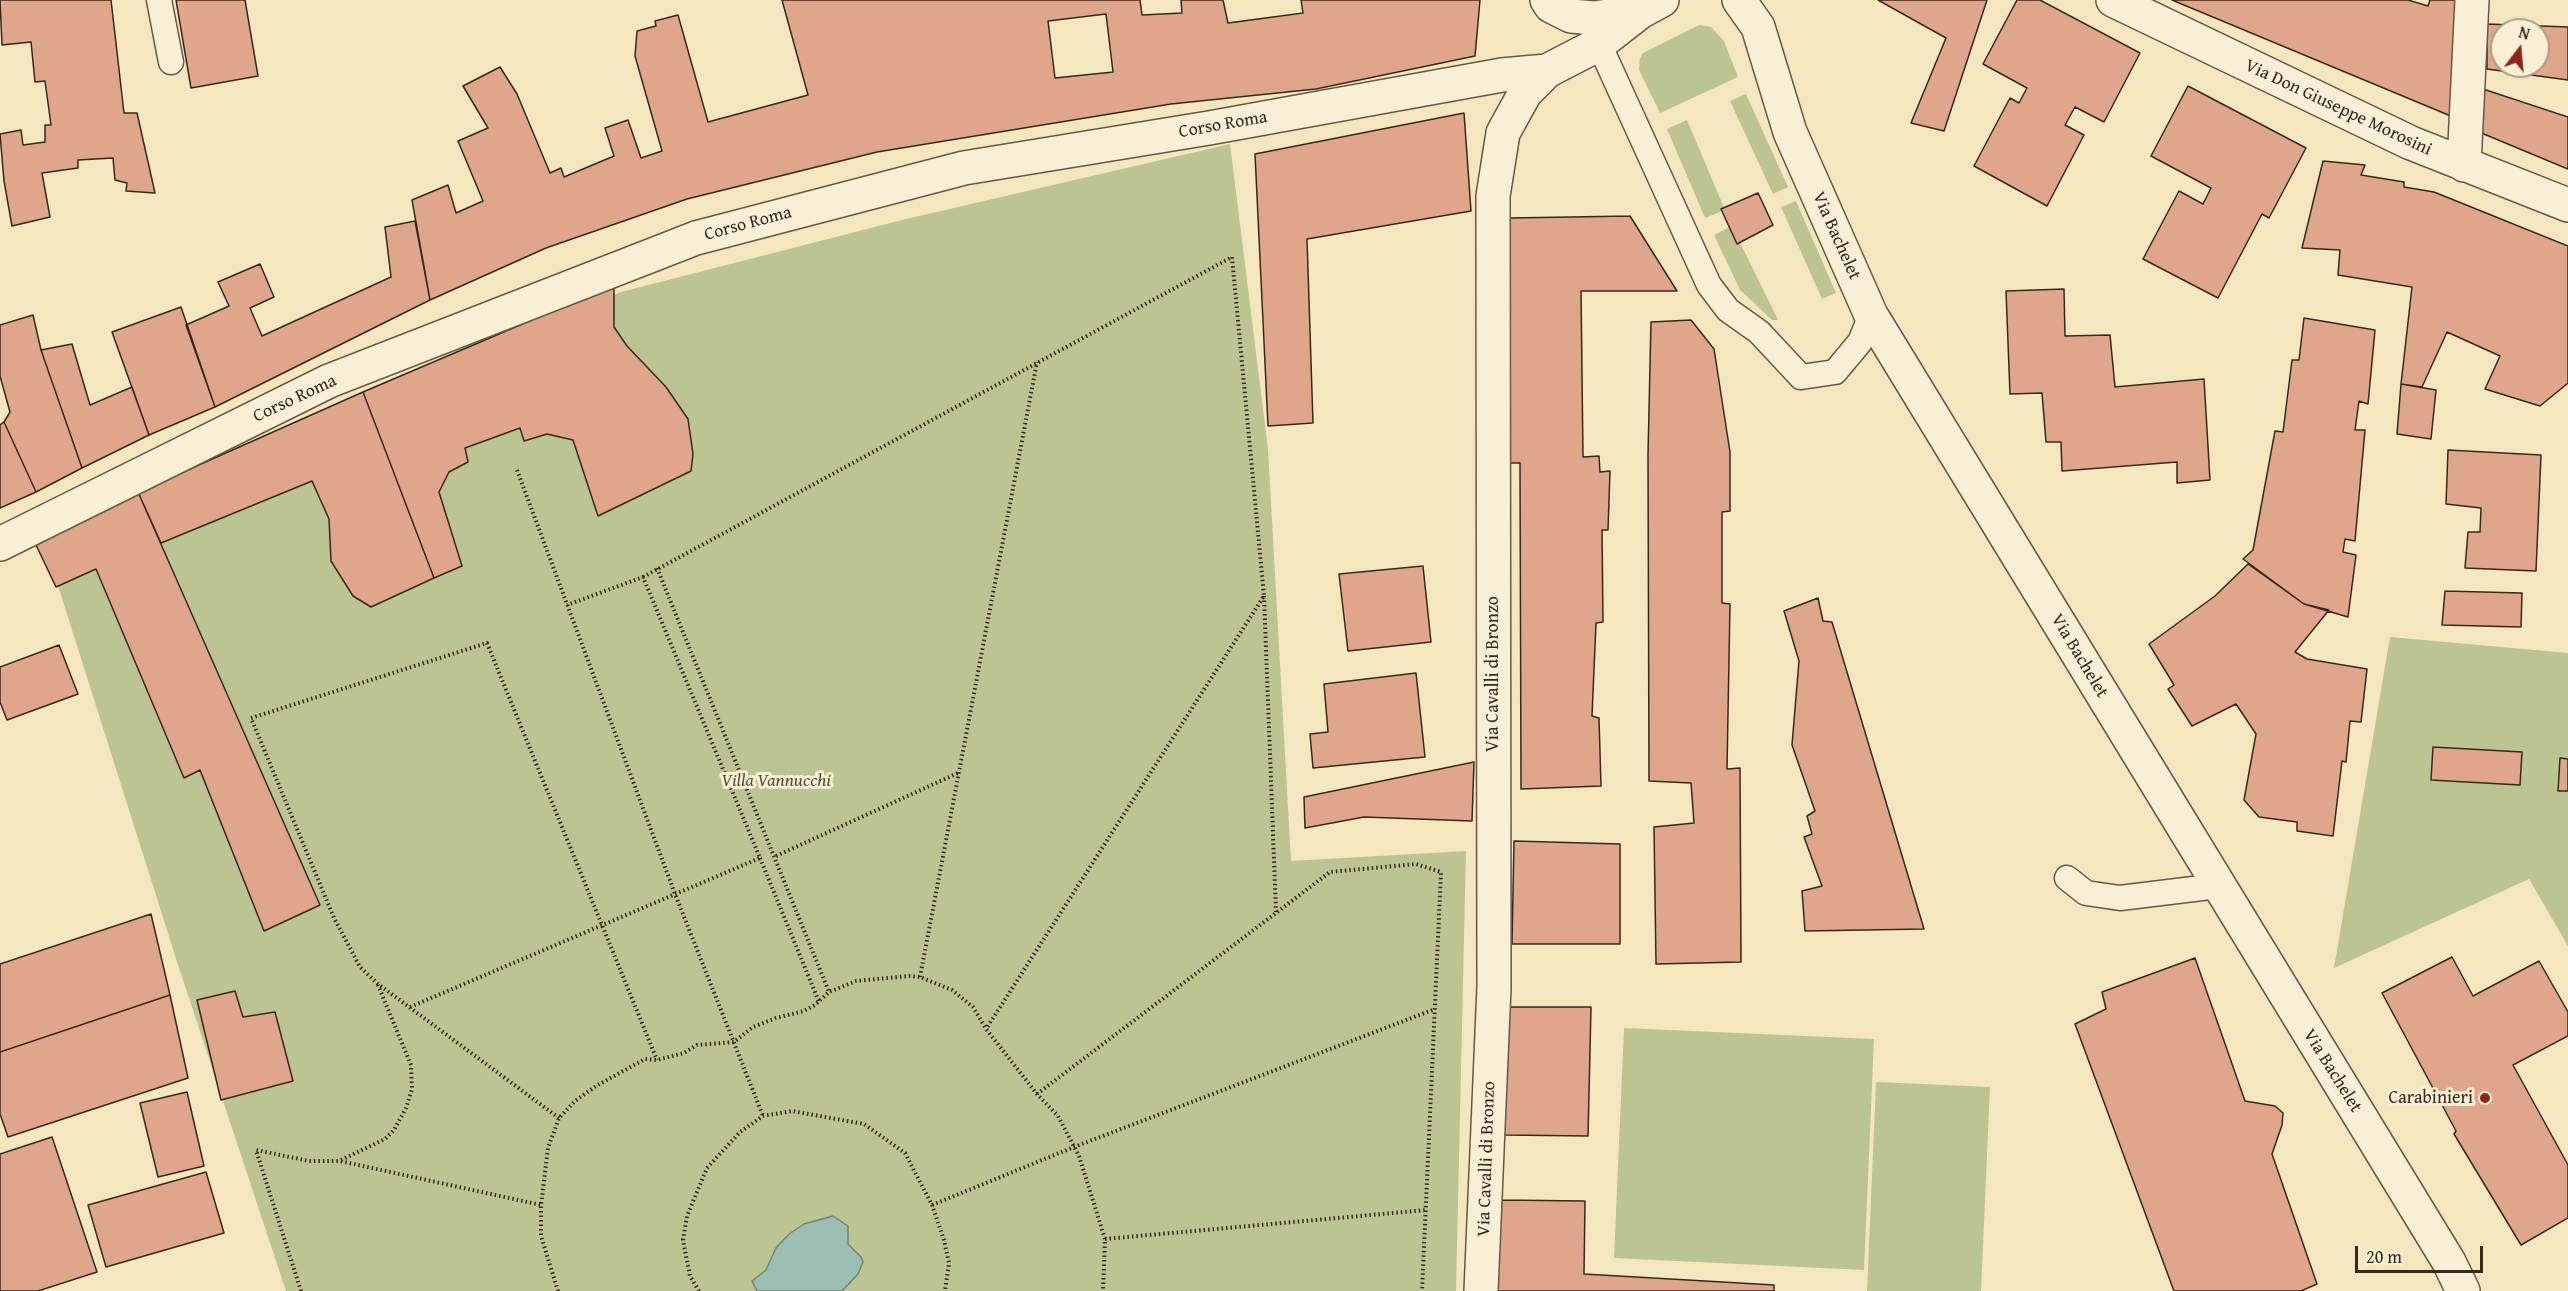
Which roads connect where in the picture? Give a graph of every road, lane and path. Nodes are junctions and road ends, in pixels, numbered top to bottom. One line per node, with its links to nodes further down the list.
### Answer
1 (159, 0): 8 (lane)
2 (1547, 0): 6 (street)
3 (1739, 0): 12 (street, Via Bachelet)
4 (2113, 0): 10 (street, Via Don Giuseppe Morosini)
5 (2472, 0): 10 (street)
6 (1651, 6): 7 (street)
7 (1599, 44): 9 (street); 12 (lane)
8 (171, 62)
9 (1546, 71): 15 (street, Corso Roma); 52 (street, Via Cavalli di Bronzo)
10 (2464, 165): 11 (street, Via Don Giuseppe Morosini)
11 (2568, 205)
12 (1871, 315): 24 (street, Via Bachelet)
13 (1037, 362): 16 (path); 18 (path); 20 (path)
14 (517, 470): 19 (path)
15 (0, 544)
16 (657, 568): 17 (path); 21 (path)
17 (643, 577): 19 (path); 22 (path)
18 (1264, 596): 26 (path); 34 (path)
19 (567, 605): 25 (path)
20 (958, 773): 21 (path); 28 (path)
21 (776, 856): 30 (path)
22 (760, 858): 25 (path); 31 (path)
23 (2067, 878): 24 (lane)
24 (2218, 886): 53 (street, Via Bachelet)
25 (675, 894): 27 (path); 35 (path)
26 (1276, 913): 33 (path); 37 (path)
27 (604, 926): 29 (path); 32 (path); 36 (path)
28 (920, 977): 30 (path); 34 (path)
29 (378, 984): 32 (path); 41 (path)
30 (830, 992): 31 (path)
31 (819, 1002): 35 (path)
32 (409, 1007): 39 (path)
33 (1435, 1009): 40 (path); 44 (path)
34 (986, 1029): 37 (path)
35 (734, 1042): 36 (path); 38 (path)
36 (657, 1060): 39 (path)
37 (1037, 1094): 40 (path)
38 (763, 1116): 43 (path); 48 (path)
39 (559, 1118): 42 (path)
40 (1074, 1147): 43 (path); 45 (path)
41 (340, 1161): 42 (path); 46 (path)
42 (541, 1205): 47 (path)
43 (932, 1205): 49 (path)
44 (1426, 1210): 45 (path); 51 (path)
45 (1105, 1239): 50 (path)
46 (301, 1291)
47 (558, 1291)
48 (699, 1291)
49 (945, 1291)
50 (1103, 1291)
51 (1422, 1291)
52 (1481, 1291)
53 (2463, 1291)

